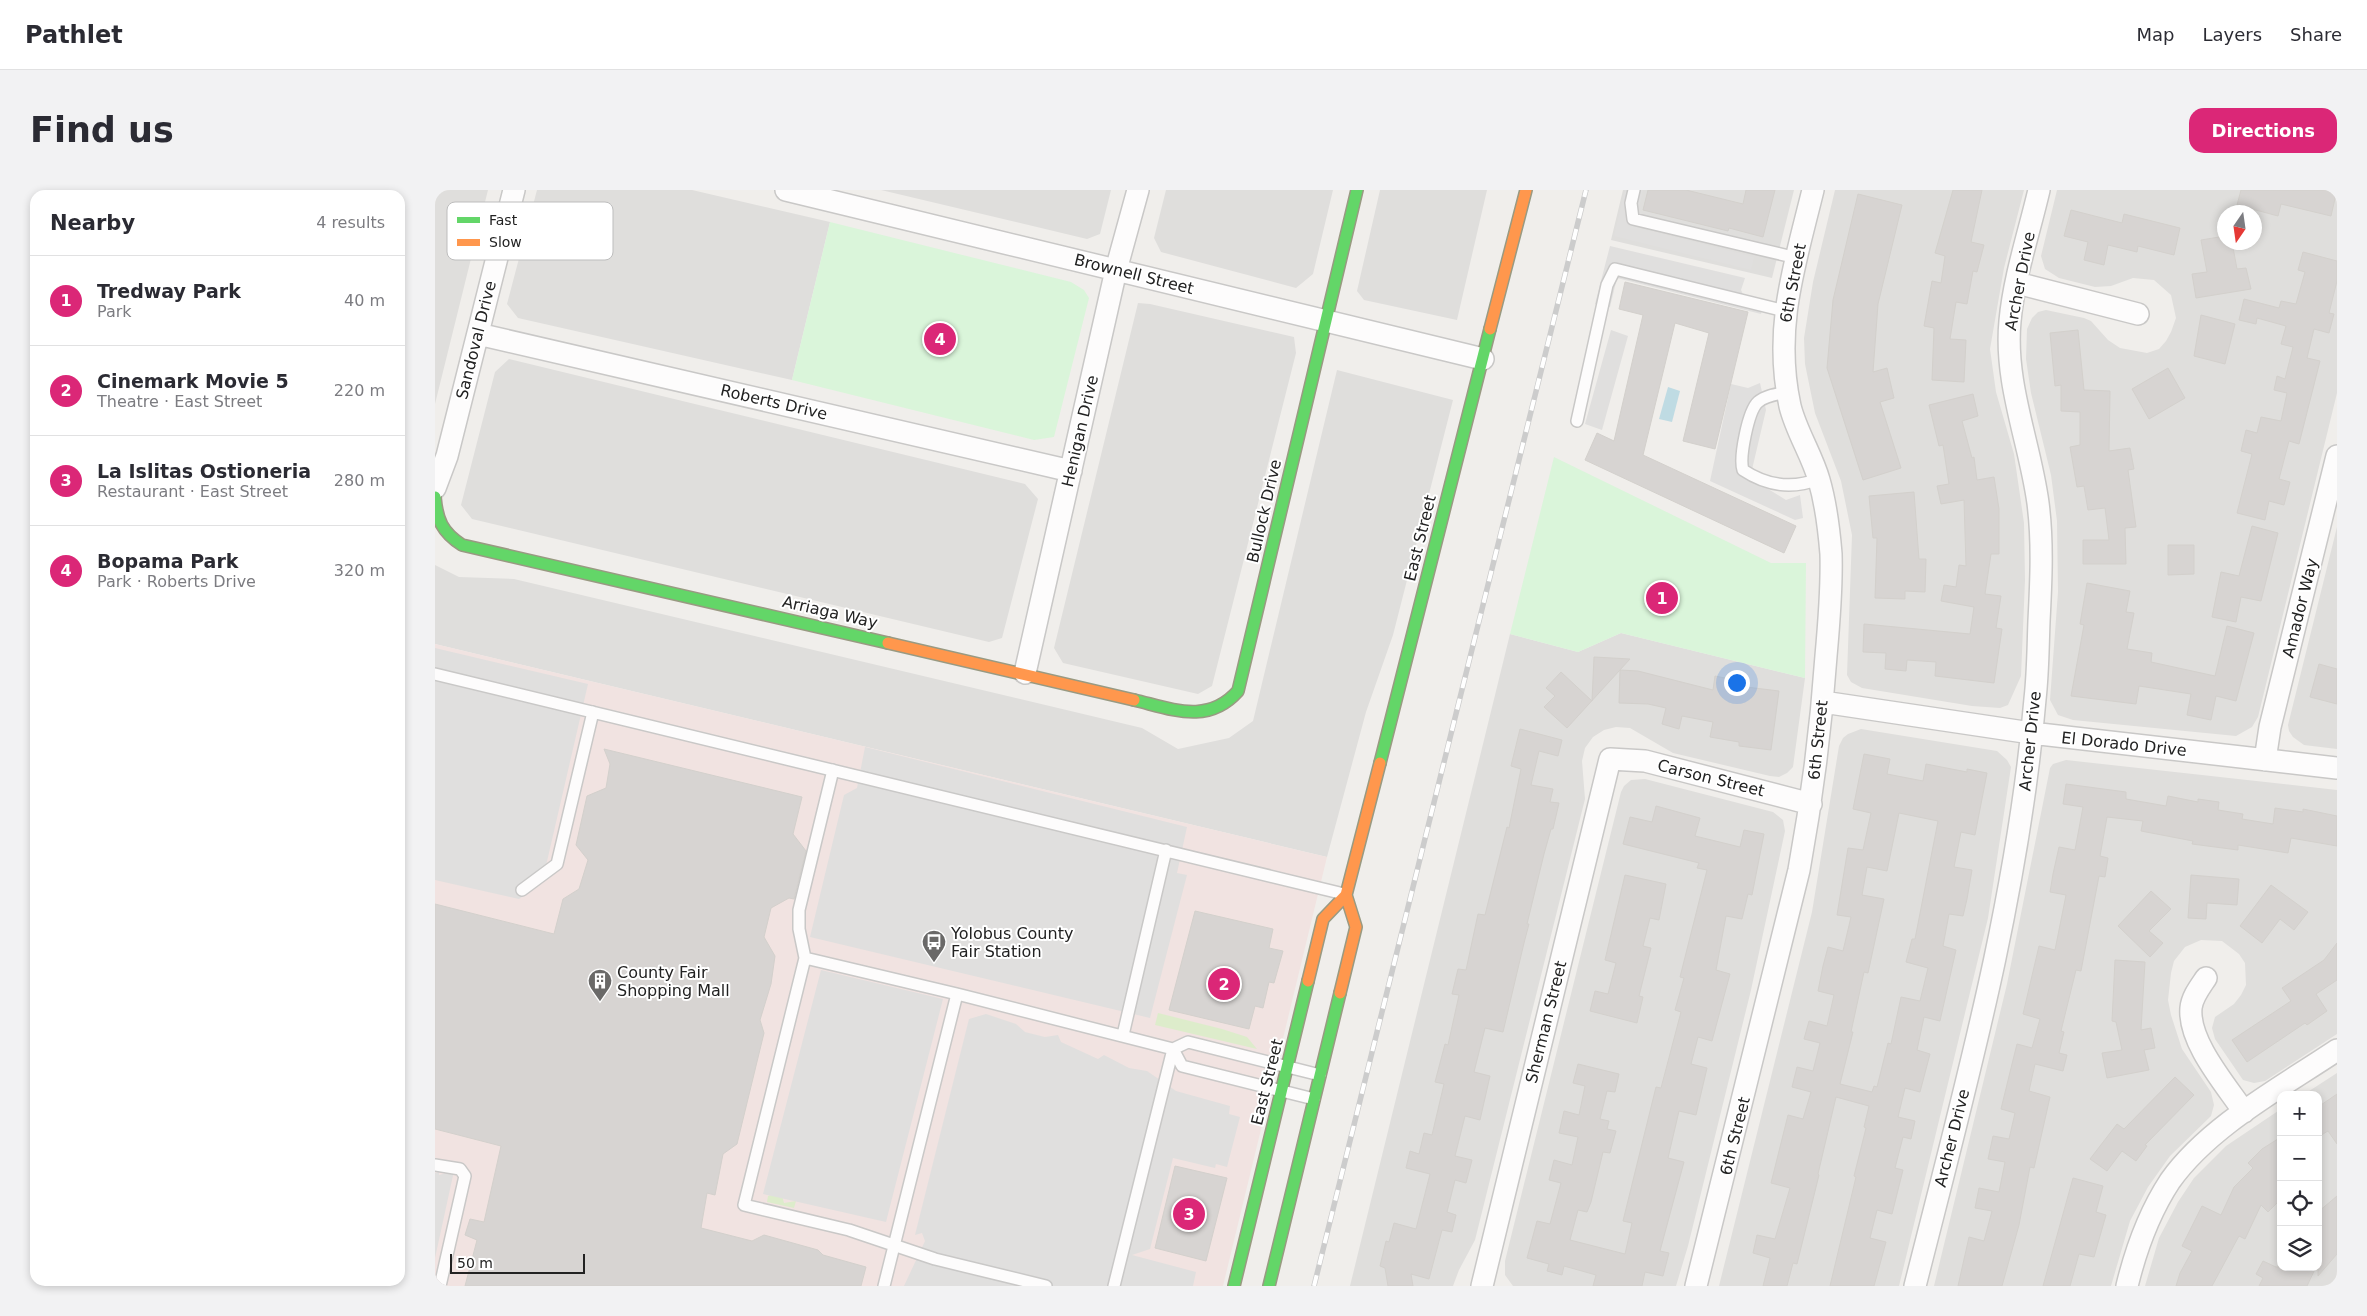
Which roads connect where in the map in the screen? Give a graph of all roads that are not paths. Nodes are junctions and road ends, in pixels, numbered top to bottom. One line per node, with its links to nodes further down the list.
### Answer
1 (786, 190): 10 (street, Brownell Street)
2 (1138, 190): 10 (street, Henigan Drive)
3 (1357, 190): 14 (street, Bullock Drive)
4 (1525, 190): 16 (street, East Street)
5 (1634, 190): 8 (lane)
6 (1813, 190): 8 (street, 6th Street)
7 (2039, 190): 11 (street, Archer Drive)
8 (1797, 258): 12 (street, 6th Street)
9 (496, 260): 15 (street, Sandoval Drive)
10 (1116, 270): 14 (street, Brownell Street); 20 (street, Henigan Drive)
11 (2017, 283): 13 (street); 29 (street, Archer Drive)
12 (1785, 311): 17 (street, 6th Street); 18 (lane)
13 (2138, 314)
14 (1326, 321): 16 (street, Brownell Street); 27 (street, Bullock Drive)
15 (478, 334): 20 (street, Roberts Drive); 22 (street, Sandoval Drive)
16 (1483, 359): 37 (street, East Street)
17 (1788, 392): 21 (street, 6th Street); 21 (lane)
18 (1577, 421)
19 (2337, 456): 31 (street, Amador Way)
20 (1071, 471): 24 (street, Henigan Drive)
21 (1819, 479): 26 (street, 6th Street)
22 (435, 488)
23 (435, 497): 24 (street, Arriaga Way)
24 (1025, 673): 27 (street, Arriaga Way)
25 (435, 674): 28 (lane)
26 (1823, 702): 29 (street, El Dorado Drive); 34 (street, 6th Street)
27 (1227, 705)
28 (593, 712): 33 (lane); 36 (lane)
29 (2031, 733): 31 (street, El Dorado Drive); 59 (street, Archer Drive)
30 (1610, 759): 34 (street, Carson Street); 57 (street, Sherman Street)
31 (2265, 760): 32 (street, El Dorado Drive)
32 (2337, 768)
33 (833, 770): 35 (lane); 38 (lane)
34 (1811, 804): 58 (street, 6th Street)
35 (1166, 850): 37 (lane); 41 (lane)
36 (522, 890)
37 (1346, 895): 44 (street, East Street); 45 (street)
38 (805, 958): 40 (lane); 50 (lane)
39 (2206, 978): 48 (street)
40 (957, 994): 41 (lane); 50 (lane)
41 (1123, 1035): 42 (lane)
42 (1173, 1049): 44 (lane); 46 (lane); 54 (lane)
43 (2337, 1050): 48 (street)
44 (1287, 1067): 45 (lane); 46 (street, East Street)
45 (1320, 1075): 47 (street)
46 (1281, 1091): 47 (lane); 55 (street, East Street)
47 (1314, 1099): 56 (street)
48 (2245, 1112): 60 (street)
49 (435, 1164): 51 (lane)
50 (894, 1246): 52 (lane); 53 (lane)
51 (440, 1286)
52 (884, 1286)
53 (1046, 1286)
54 (1114, 1286)
55 (1235, 1286)
56 (1269, 1286)
57 (1482, 1286)
58 (1696, 1286)
59 (1915, 1286)
60 (2127, 1286)

